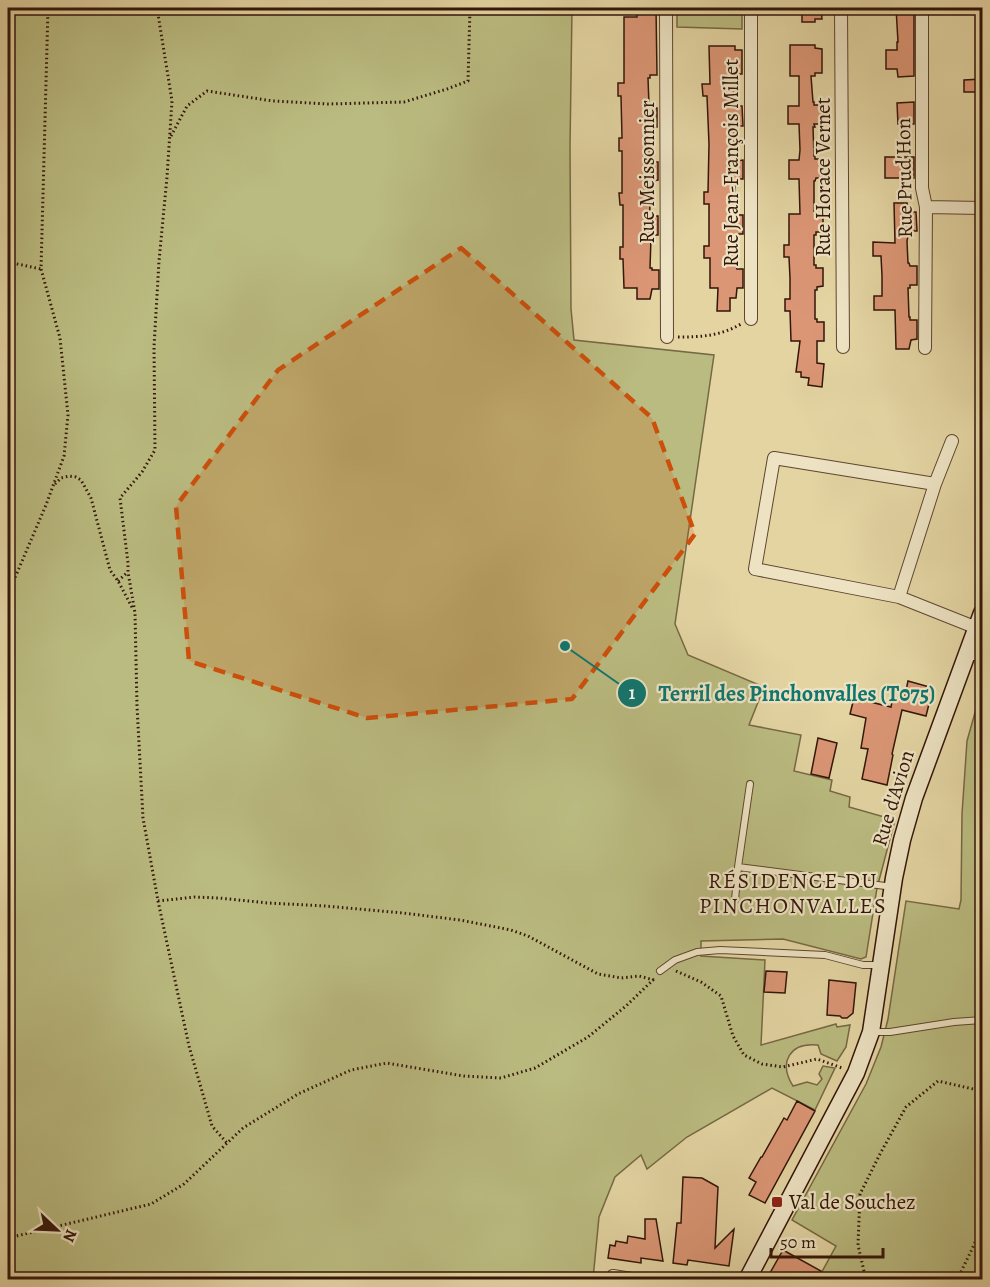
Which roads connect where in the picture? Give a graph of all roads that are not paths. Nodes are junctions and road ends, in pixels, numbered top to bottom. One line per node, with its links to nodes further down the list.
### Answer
1 (666, 8): 8 (street, Rue Meissonnier)
2 (751, 8): 7 (street, Rue Jean-François Millet)
3 (841, 8): 9 (street, Rue Horace Vernet)
4 (922, 8): 5 (street, Rue Prud'Hon)
5 (926, 207): 6 (street); 10 (street, Rue Prud'Hon)
6 (982, 208)
7 (751, 319)
8 (667, 337)
9 (843, 346)
10 (925, 348)
11 (952, 441): 12 (street)
12 (935, 484): 13 (street); 13 (street)
13 (899, 597): 14 (street)
14 (980, 621): 15 (street, Rue d'Avion)
15 (974, 657): 18 (street, Rue d'Avion)
16 (750, 784): 17 (lane)
17 (738, 867): 18 (lane); 19 (lane)
18 (893, 887): 20 (street, Rue d'Avion)
19 (735, 900)
20 (881, 965): 21 (lane); 23 (street, Rue d'Avion)
21 (660, 971)
22 (982, 1020): 23 (lane)
23 (871, 1032): 26 (street, Rue d'Avion)
24 (613, 1276): 25 (street)
25 (638, 1280)
26 (747, 1280)

